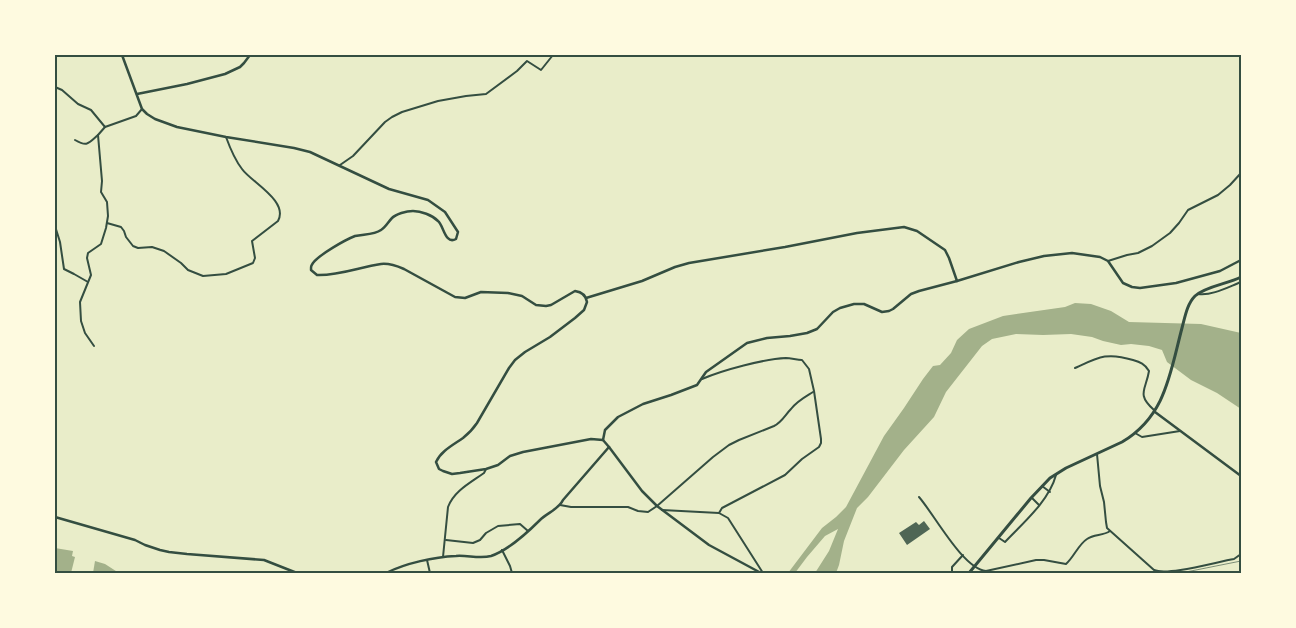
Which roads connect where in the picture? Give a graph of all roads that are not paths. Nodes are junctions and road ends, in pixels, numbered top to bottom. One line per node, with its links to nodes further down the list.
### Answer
1 (122, 55): 5 (main road)
2 (554, 55): 11 (street)
3 (248, 56): 5 (main road)
4 (55, 87): 7 (street)
5 (137, 94): 6 (main road)
6 (142, 109): 7 (street); 9 (main road)
7 (106, 127): 8 (street)
8 (98, 136): 10 (street); 13 (street)
9 (226, 137): 11 (main road); 13 (street)
10 (75, 140)
11 (340, 166): 22 (main road)
12 (1241, 173): 16 (street)
13 (107, 223): 19 (street)
14 (55, 226): 19 (street)
15 (1241, 260): 16 (main road)
16 (1108, 262): 18 (main road)
17 (1241, 277): 21 (main road)
18 (957, 281): 22 (main road); 25 (main road)
19 (88, 282): 23 (street)
20 (1241, 282): 21 (street)
21 (1198, 294): 27 (main road)
22 (586, 298): 33 (main road)
23 (94, 346)
24 (1075, 368): 27 (street)
25 (702, 379): 26 (street); 30 (main road)
26 (814, 391): 42 (street); 44 (street)
27 (1155, 412): 28 (main road); 29 (main road)
28 (1180, 431): 29 (street); 35 (main road)
29 (1135, 433): 32 (main road)
30 (603, 440): 31 (main road); 33 (main road)
31 (609, 447): 40 (main road); 42 (main road)
32 (1097, 454): 34 (main road); 47 (street)
33 (486, 469): 49 (street)
34 (1056, 475): 36 (main road); 37 (street)
35 (1241, 476)
36 (1042, 486): 37 (street); 39 (main road)
37 (1050, 492): 41 (street)
38 (919, 497): 52 (street)
39 (1031, 498): 41 (street); 48 (main road)
40 (560, 505): 42 (street); 46 (main road)
41 (1039, 505): 48 (street)
42 (657, 506): 43 (main road)
43 (662, 510): 44 (street); 61 (main road)
44 (719, 513): 61 (street)
45 (55, 517): 57 (main road)
46 (529, 531): 49 (street); 50 (main road)
47 (1110, 531): 51 (street); 56 (street)
48 (998, 538): 55 (main road)
49 (446, 540): 53 (street)
50 (502, 550): 53 (main road); 60 (street)
51 (1241, 554)
52 (962, 555): 55 (street); 62 (street)
53 (443, 557): 54 (main road)
54 (427, 560): 58 (main road); 59 (street)
55 (975, 566): 56 (street); 63 (main road)
56 (981, 570): 64 (street)
57 (297, 573)
58 (386, 573)
59 (430, 573)
60 (512, 573)
61 (762, 573)
62 (952, 573)
63 (970, 573)
64 (978, 573)

